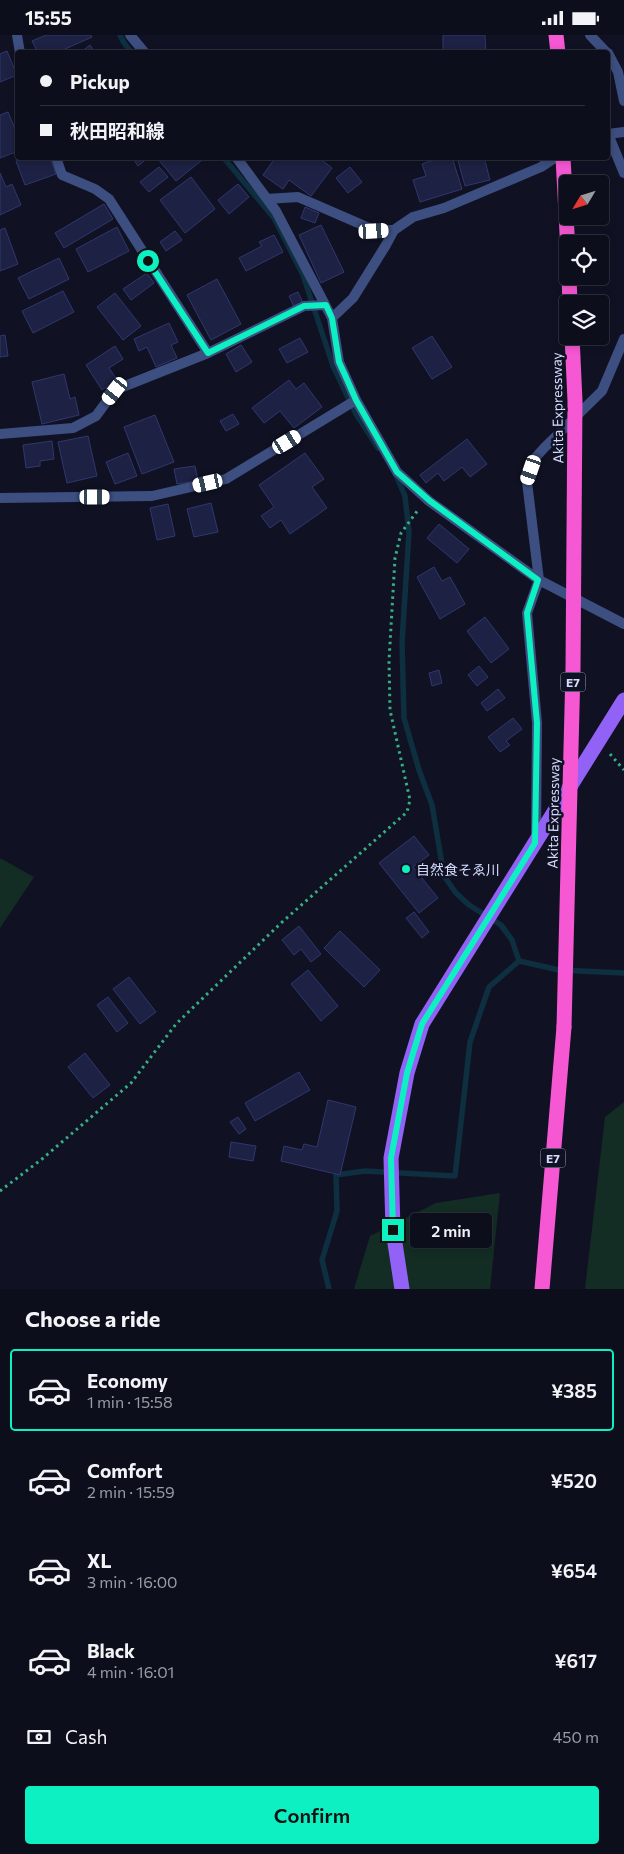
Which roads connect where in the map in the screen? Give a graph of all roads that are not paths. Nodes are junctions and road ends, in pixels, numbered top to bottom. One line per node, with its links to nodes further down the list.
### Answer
1 (17, 35): 5 (street)
2 (130, 35): 6 (street)
3 (556, 35): 7 (highway)
4 (590, 35): 8 (street)
5 (20, 50)
6 (142, 50)
7 (558, 50)
8 (604, 50)
9 (610, 58): 10 (street)
10 (624, 101)
11 (624, 132): 12 (street)
12 (610, 134)
13 (610, 139): 18 (street)
14 (57, 160): 26 (street)
15 (238, 160): 19 (street)
16 (552, 160): 20 (street)
17 (563, 160): 21 (highway)
18 (624, 173)
19 (267, 199): 20 (street); 22 (street)
20 (394, 230): 23 (street)
21 (567, 235)
22 (323, 305): 23 (street); 26 (street)
23 (332, 318): 27 (street)
24 (624, 339): 30 (street)
25 (572, 345): 35 (highway, Akita Expressway / E7, bridge)
26 (208, 353): 28 (street)
27 (353, 402): 29 (street); 30 (street)
28 (0, 434)
29 (0, 498)
30 (538, 580): 31 (street); 33 (street)
31 (624, 624)
32 (624, 700): 33 (main road)
33 (535, 843): 34 (main road)
34 (402, 1289)
35 (542, 1289)

